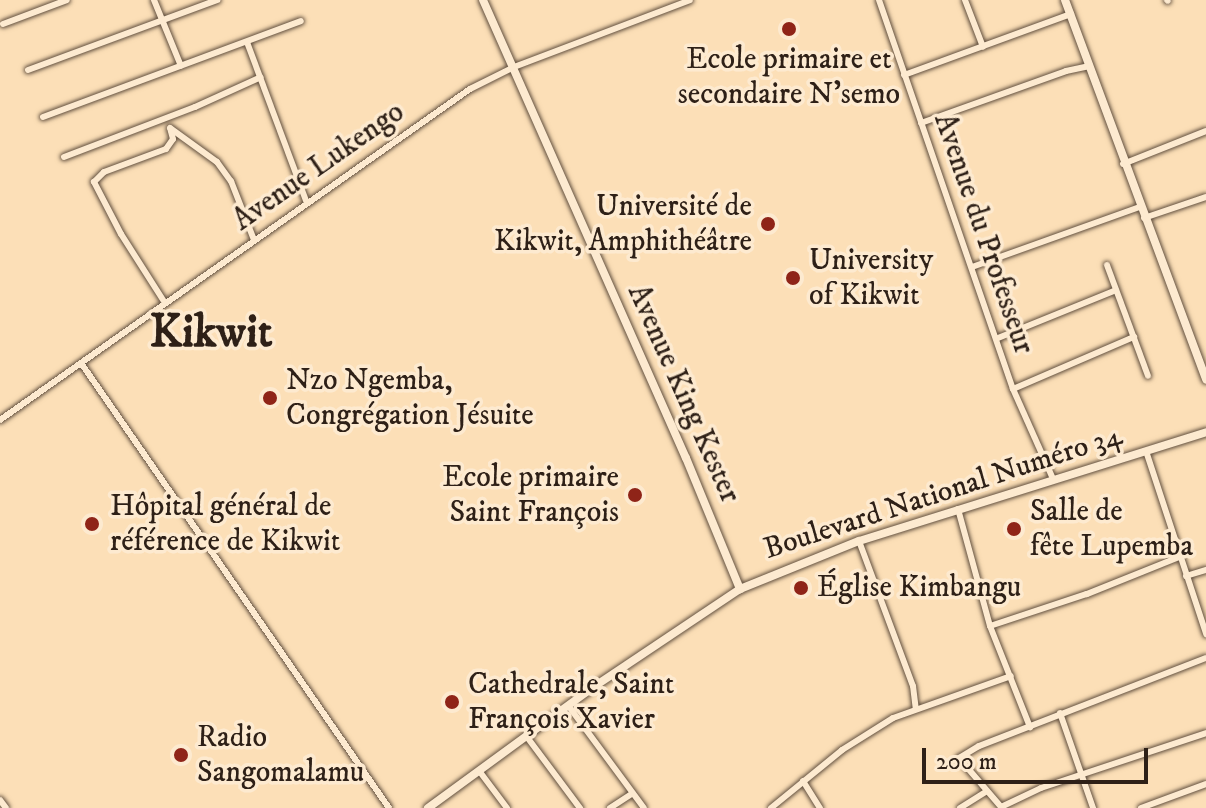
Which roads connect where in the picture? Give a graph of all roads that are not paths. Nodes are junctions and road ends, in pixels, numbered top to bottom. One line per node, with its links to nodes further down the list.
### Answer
1 (67, 0): 12 (street)
2 (154, 0): 10 (street)
3 (217, 0): 10 (street)
4 (483, 0): 17 (street, Avenue King Kester)
5 (690, 0): 17 (street, Avenue Lukengo)
6 (879, 0): 19 (street, Avenue du Professeur)
7 (965, 0): 14 (street)
8 (1065, 0): 9 (street)
9 (1071, 14): 14 (street); 16 (street)
10 (163, 20): 15 (street); 18 (street)
11 (301, 21): 13 (street)
12 (3, 24)
13 (247, 42): 15 (street); 20 (street)
14 (983, 47): 19 (street)
15 (181, 66): 21 (street)
16 (1089, 66): 23 (street); 27 (street)
17 (514, 67): 29 (street, Avenue Lukengo); 52 (street, Avenue King Kester)
18 (28, 70)
19 (904, 75): 23 (street, Avenue du Professeur)
20 (261, 77): 22 (street); 29 (street)
21 (43, 117)
22 (161, 120): 24 (street); 26 (street)
23 (921, 123): 34 (street, Avenue du Professeur)
24 (170, 128): 32 (street); 36 (street)
25 (1206, 131): 27 (street)
26 (64, 157)
27 (1123, 164): 30 (street)
28 (1206, 197): 31 (street)
29 (307, 203): 32 (street, Avenue Lukengo)
30 (1140, 207): 31 (street); 34 (street)
31 (1144, 218): 41 (street)
32 (254, 240): 36 (street, Avenue Lukengo)
33 (1107, 265): 35 (street)
34 (972, 267): 38 (street, Avenue du Professeur)
35 (1116, 290): 37 (street); 38 (street)
36 (165, 303): 39 (street, Avenue Lukengo)
37 (1134, 337): 40 (street); 42 (street)
38 (998, 338): 42 (street, Avenue du Professeur)
39 (81, 363): 43 (street, Avenue Lukengo); 72 (street)
40 (1148, 376)
41 (1206, 380)
42 (1013, 389): 46 (street, Avenue du Professeur)
43 (0, 420)
44 (1206, 432): 45 (street, Boulevard National Numéro 34)
45 (1146, 451): 46 (street, Boulevard National Numéro 34); 49 (street)
46 (1053, 479): 47 (street, Boulevard National Numéro 34)
47 (958, 509): 48 (street, Boulevard National Numéro 34); 53 (street)
48 (859, 541): 52 (street, Boulevard National Numéro 34); 58 (street)
49 (1179, 557): 51 (street); 53 (street)
50 (1206, 570): 51 (street)
51 (1186, 576): 54 (street)
52 (740, 589): 57 (street, Boulevard National Numéro 34)
53 (990, 626): 56 (street)
54 (1206, 634)
55 (1206, 658): 59 (street)
56 (1011, 676): 58 (street); 60 (street)
57 (570, 708): 62 (street, Boulevard National Numéro 34); 68 (street)
58 (916, 709): 65 (street)
59 (1060, 713): 60 (street); 64 (street)
60 (1030, 727): 67 (street)
61 (1206, 733): 64 (street)
62 (527, 737): 63 (street, Boulevard National Numéro 34); 75 (street)
63 (480, 772): 70 (street, Boulevard National Numéro 34); 74 (street)
64 (1081, 775): 81 (street); 82 (street)
65 (803, 781): 78 (street); 79 (street)
66 (1206, 784): 83 (street)
67 (986, 792): 80 (street); 81 (street)
68 (633, 793): 76 (street); 77 (street)
69 (0, 801): 71 (street)
70 (439, 805): 73 (street, Boulevard National Numéro 34)
71 (6, 808)
72 (389, 808)
73 (428, 808)
74 (507, 808)
75 (580, 808)
76 (610, 808)
77 (644, 808)
78 (771, 808)
79 (820, 808)
80 (960, 808)
81 (1002, 808)
82 (1093, 808)
83 (1141, 808)

